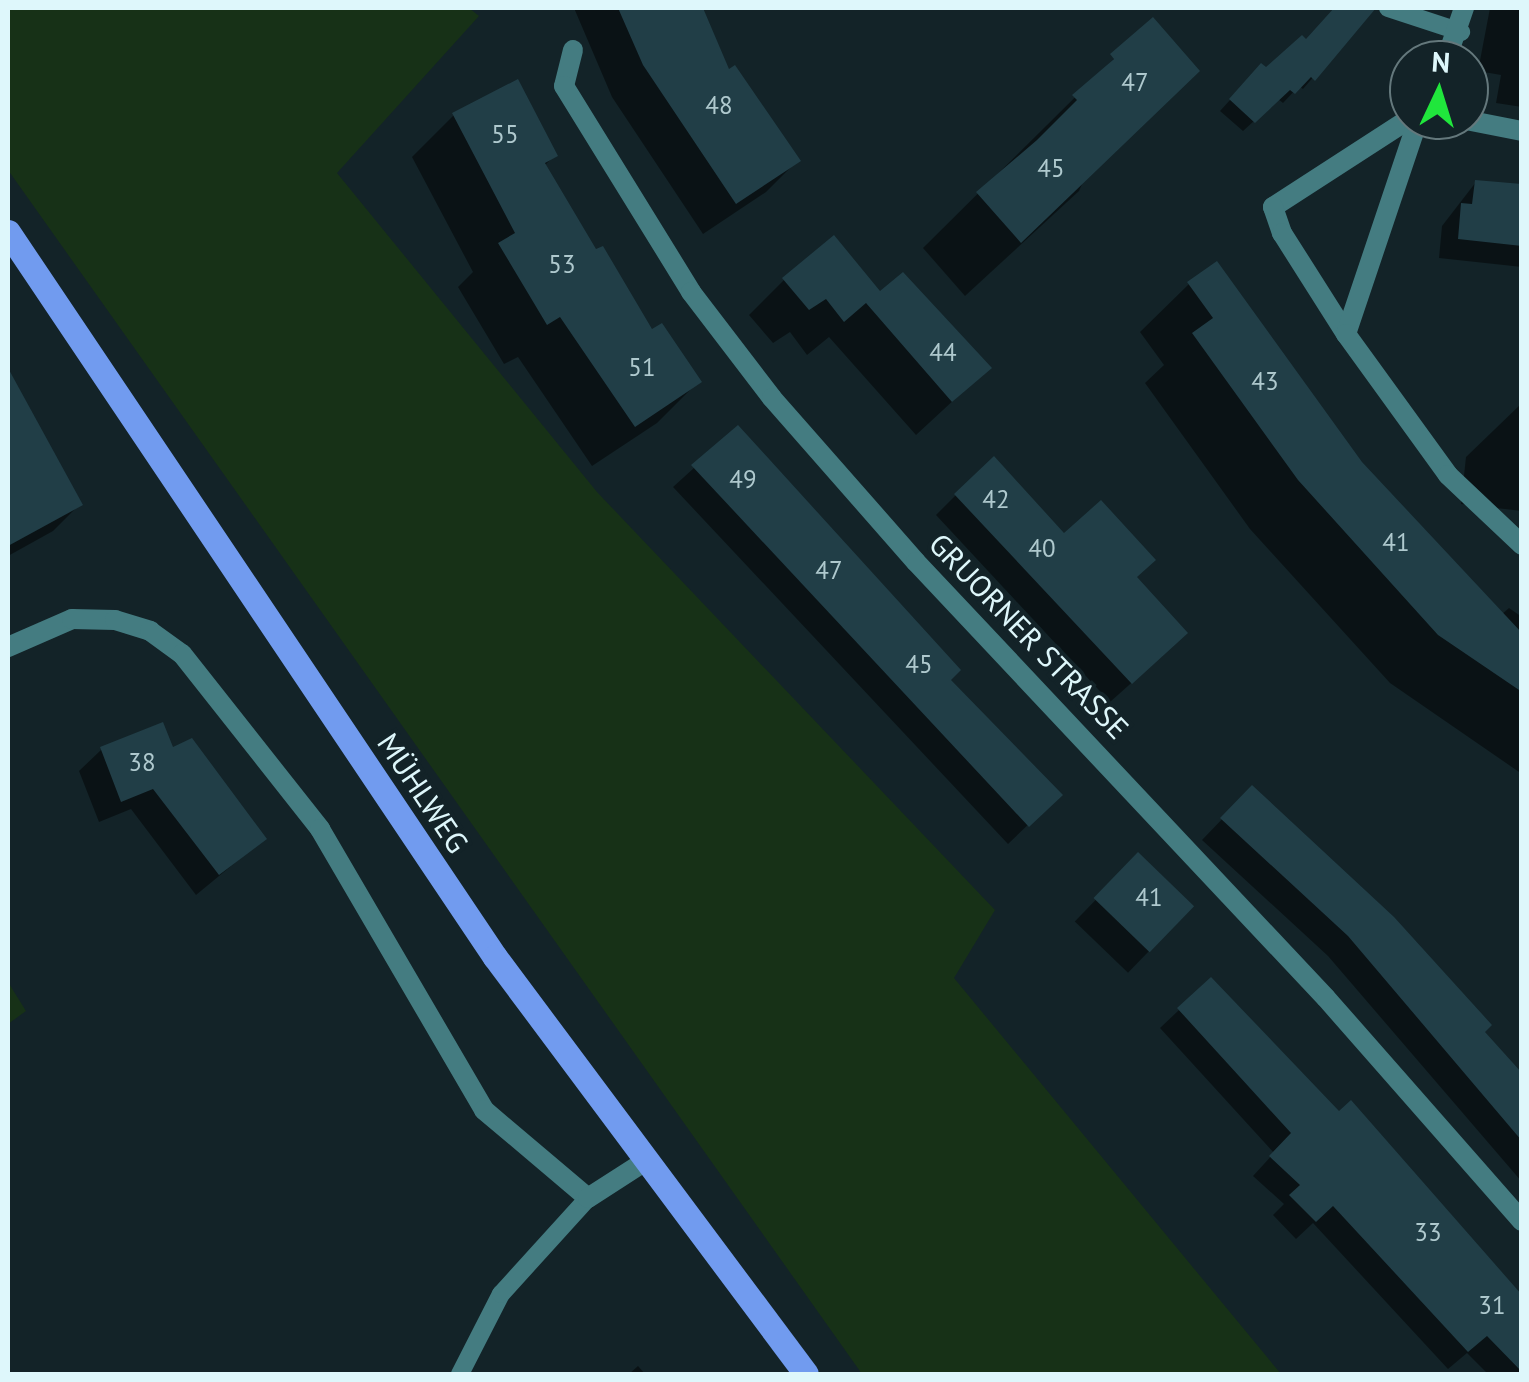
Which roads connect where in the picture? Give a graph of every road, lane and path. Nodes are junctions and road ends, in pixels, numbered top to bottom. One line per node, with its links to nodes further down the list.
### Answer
1 (1388, 8): 3 (lane)
2 (1464, 8): 3 (street)
3 (1460, 32): 4 (street)
4 (1456, 40)
5 (573, 50): 16 (street, GRUORNER STRASSE)
6 (1489, 125): 8 (street)
7 (1389, 131): 11 (street)
8 (1522, 132)
9 (1411, 140): 11 (street)
10 (8, 232): 14 (main road, MÜHLWEG)
11 (1346, 334): 12 (street)
12 (1522, 545)
13 (8, 648): 15 (street)
14 (647, 1160): 15 (street); 18 (main road, MÜHLWEG)
15 (588, 1198): 17 (lane)
16 (1522, 1221)
17 (460, 1374)
18 (806, 1374)

